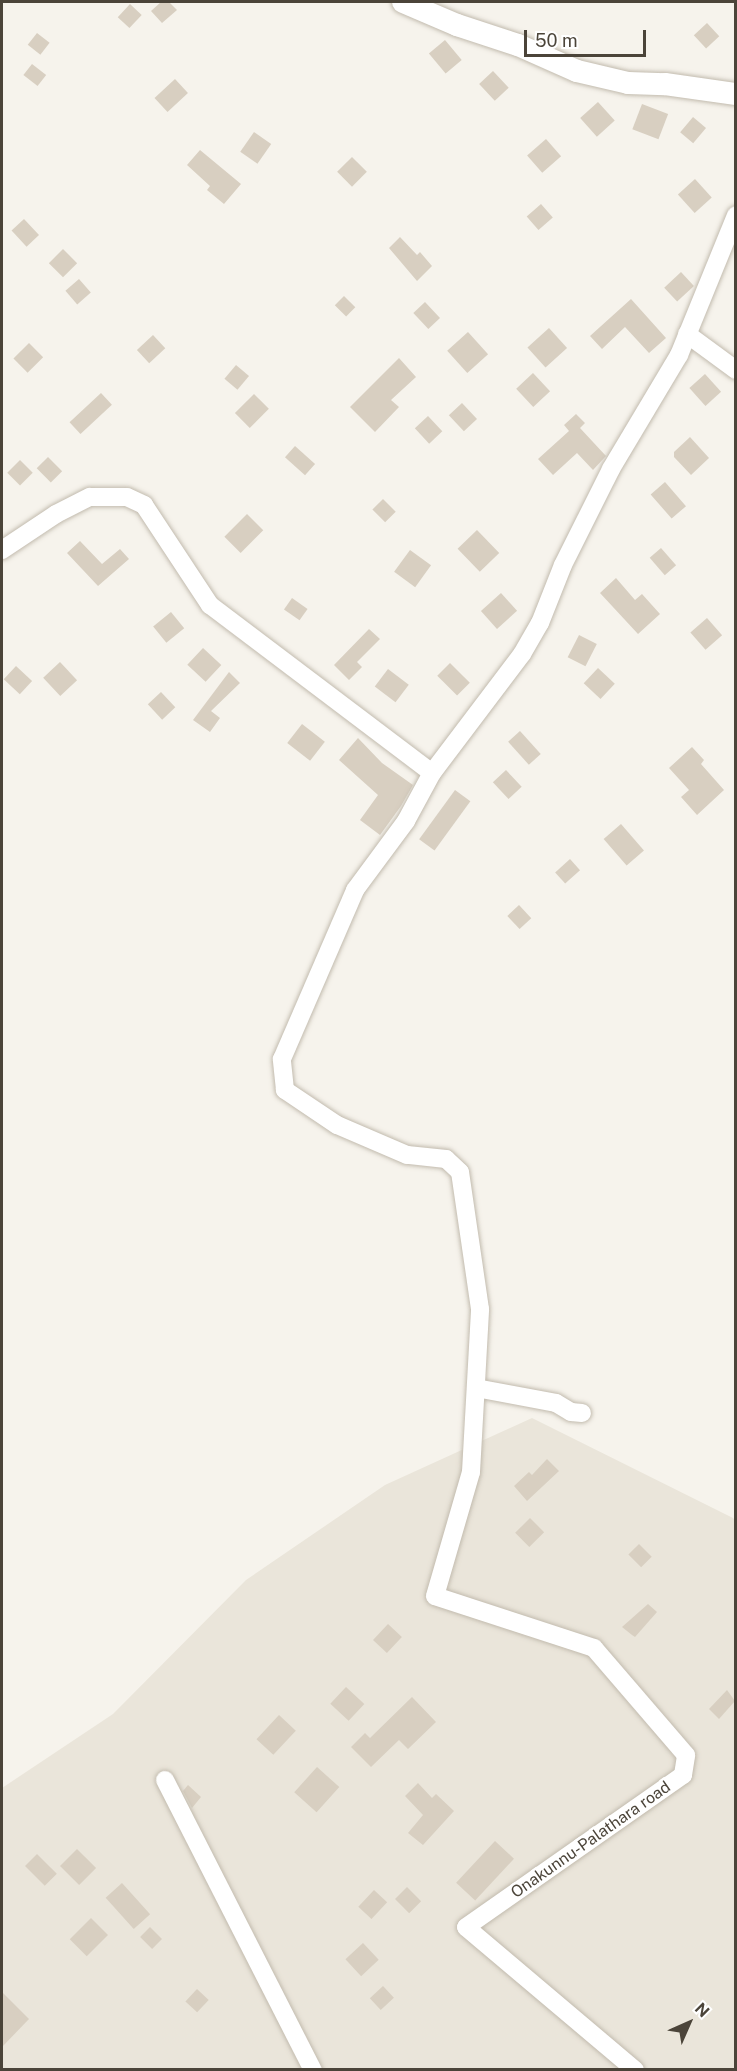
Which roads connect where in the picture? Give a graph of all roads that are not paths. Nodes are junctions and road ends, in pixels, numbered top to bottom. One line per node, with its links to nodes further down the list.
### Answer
1 (404, 2): 2 (street)
2 (735, 94)
3 (735, 215): 4 (street)
4 (687, 334): 5 (street); 7 (street)
5 (735, 370)
6 (2, 550): 7 (street)
7 (432, 773): 8 (street, Onakunnu-Palathara road)
8 (476, 1388): 9 (street); 12 (street, Onakunnu-Palathara road)
9 (582, 1413)
10 (165, 1780): 11 (street)
11 (313, 2070)
12 (635, 2070)

